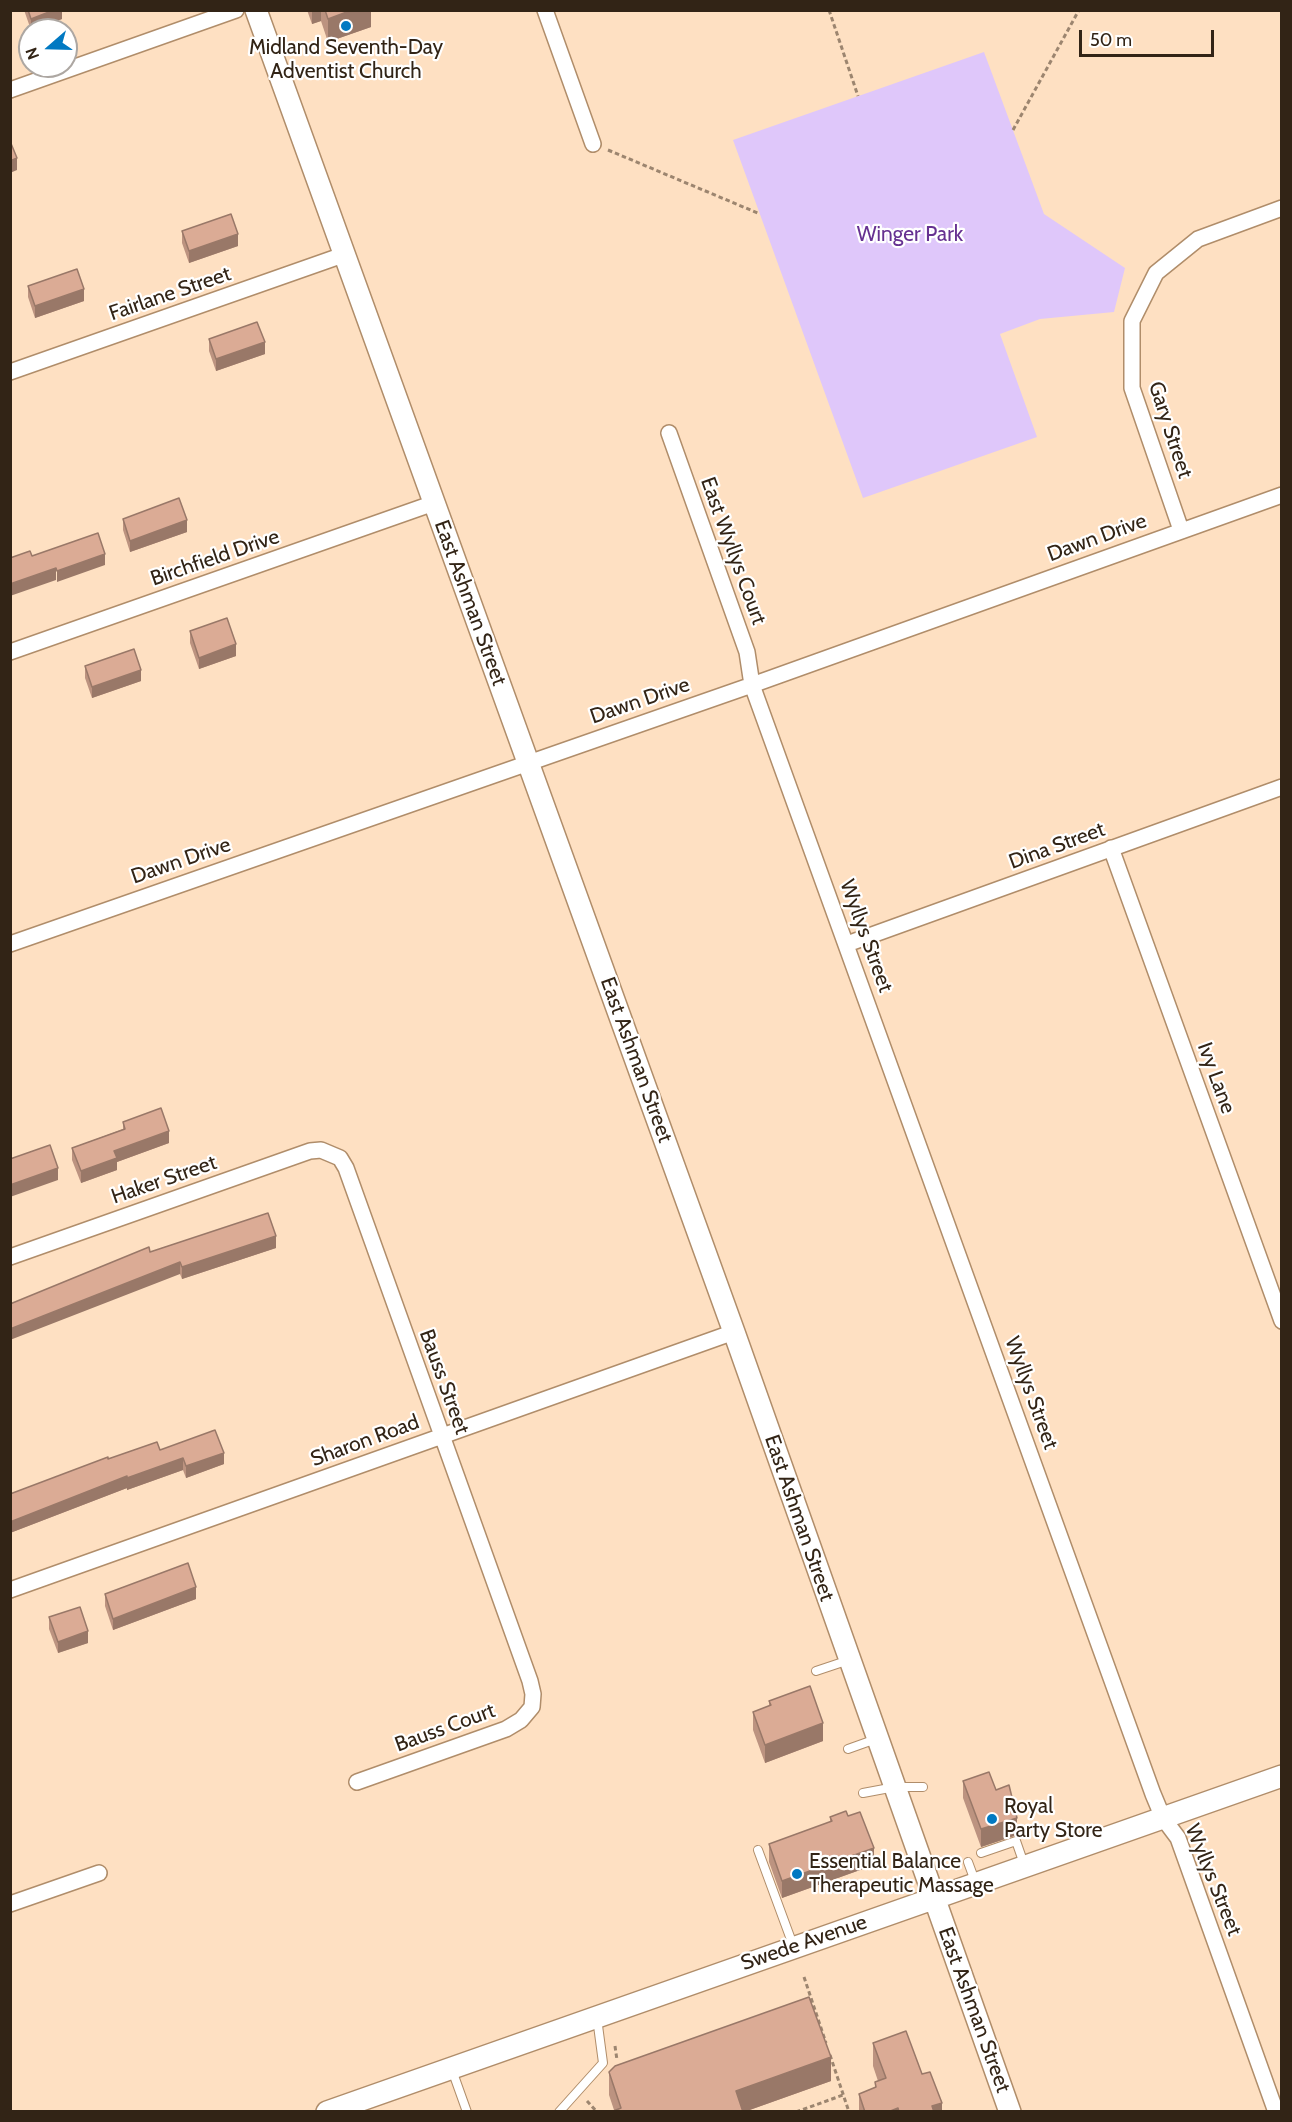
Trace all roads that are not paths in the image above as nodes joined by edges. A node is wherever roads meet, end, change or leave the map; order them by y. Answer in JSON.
{"nodes":[{"id":1,"x":236,"y":10,"type":"edge"},
{"id":2,"x":255,"y":10,"type":"edge"},
{"id":3,"x":545,"y":10,"type":"edge"},
{"id":4,"x":10,"y":90,"type":"edge"},
{"id":5,"x":593,"y":144,"type":"road end"},
{"id":6,"x":1281,"y":208,"type":"edge"},
{"id":7,"x":343,"y":255,"type":"junction"},
{"id":8,"x":10,"y":372,"type":"edge"},
{"id":9,"x":669,"y":433,"type":"dead end"},
{"id":10,"x":1281,"y":495,"type":"edge"},
{"id":11,"x":434,"y":503,"type":"junction"},
{"id":12,"x":1181,"y":530,"type":"junction"},
{"id":13,"x":10,"y":652,"type":"edge"},
{"id":14,"x":752,"y":685,"type":"junction"},
{"id":15,"x":529,"y":761,"type":"junction"},
{"id":16,"x":1281,"y":787,"type":"edge"},
{"id":17,"x":1111,"y":848,"type":"junction"},
{"id":18,"x":10,"y":944,"type":"edge"},
{"id":19,"x":847,"y":944,"type":"junction"},
{"id":20,"x":333,"y":1153,"type":"joint"},
{"id":21,"x":10,"y":1257,"type":"edge"},
{"id":22,"x":1281,"y":1321,"type":"edge"},
{"id":23,"x":734,"y":1332,"type":"junction"},
{"id":24,"x":441,"y":1436,"type":"junction"},
{"id":25,"x":10,"y":1590,"type":"edge"},
{"id":26,"x":511,"y":1629,"type":"joint"},
{"id":27,"x":849,"y":1660,"type":"junction"},
{"id":28,"x":816,"y":1671,"type":"dead end"},
{"id":29,"x":878,"y":1739,"type":"junction"},
{"id":30,"x":848,"y":1749,"type":"dead end"},
{"id":31,"x":1281,"y":1776,"type":"edge"},
{"id":32,"x":357,"y":1782,"type":"dead end"},
{"id":33,"x":895,"y":1787,"type":"junction"},
{"id":34,"x":923,"y":1787,"type":"dead end"},
{"id":35,"x":863,"y":1793,"type":"dead end"},
{"id":36,"x":1163,"y":1818,"type":"junction"},
{"id":37,"x":758,"y":1850,"type":"dead end"},
{"id":38,"x":981,"y":1853,"type":"dead end"},
{"id":39,"x":968,"y":1862,"type":"dead end"},
{"id":40,"x":1025,"y":1866,"type":"junction"},
{"id":41,"x":99,"y":1873,"type":"dead end"},
{"id":42,"x":976,"y":1883,"type":"junction"},
{"id":43,"x":934,"y":1897,"type":"junction"},
{"id":44,"x":10,"y":1904,"type":"edge"},
{"id":45,"x":794,"y":1947,"type":"junction"},
{"id":46,"x":596,"y":2016,"type":"junction"},
{"id":47,"x":451,"y":2067,"type":"junction"},
{"id":48,"x":327,"y":2112,"type":"edge"},
{"id":49,"x":467,"y":2112,"type":"edge"},
{"id":50,"x":559,"y":2112,"type":"edge"},
{"id":51,"x":1010,"y":2112,"type":"edge"},
{"id":52,"x":1276,"y":2112,"type":"edge"}],
"edges":[{"from":1,"to":4,"type":"street"},
{"from":2,"to":7,"type":"street","name":"East Ashman Street"},
{"from":3,"to":5,"type":"street"},
{"from":6,"to":12,"type":"street","name":"Gary Street"},
{"from":7,"to":8,"type":"street","name":"Fairlane Street"},
{"from":7,"to":11,"type":"street","name":"East Ashman Street"},
{"from":9,"to":14,"type":"street","name":"East Wyllys Court"},
{"from":10,"to":12,"type":"street","name":"Dawn Drive"},
{"from":11,"to":13,"type":"street","name":"Birchfield Drive"},
{"from":11,"to":15,"type":"street","name":"East Ashman Street"},
{"from":12,"to":14,"type":"street","name":"Dawn Drive"},
{"from":14,"to":15,"type":"street","name":"Dawn Drive"},
{"from":14,"to":19,"type":"street","name":"Wyllys Street"},
{"from":15,"to":18,"type":"street","name":"Dawn Drive"},
{"from":15,"to":23,"type":"street","name":"East Ashman Street"},
{"from":16,"to":17,"type":"street","name":"Dina Street"},
{"from":17,"to":19,"type":"street","name":"Dina Street"},
{"from":17,"to":22,"type":"street","name":"Ivy Lane"},
{"from":19,"to":36,"type":"street","name":"Wyllys Street"},
{"from":20,"to":21,"type":"street","name":"Haker Street"},
{"from":20,"to":24,"type":"street","name":"Bauss Street"},
{"from":23,"to":24,"type":"street","name":"Sharon Road"},
{"from":23,"to":27,"type":"street","name":"East Ashman Street"},
{"from":24,"to":25,"type":"street","name":"Sharon Road"},
{"from":24,"to":26,"type":"street","name":"Bauss Street"},
{"from":26,"to":32,"type":"street","name":"Bauss Court"},
{"from":27,"to":28,"type":"lane"},
{"from":27,"to":29,"type":"street","name":"East Ashman Street"},
{"from":29,"to":30,"type":"lane"},
{"from":29,"to":33,"type":"street","name":"East Ashman Street"},
{"from":31,"to":36,"type":"street","name":"Swede Avenue"},
{"from":33,"to":34,"type":"lane"},
{"from":33,"to":35,"type":"lane"},
{"from":33,"to":43,"type":"street","name":"East Ashman Street"},
{"from":36,"to":40,"type":"street","name":"Swede Avenue"},
{"from":36,"to":52,"type":"street","name":"Wyllys Street"},
{"from":37,"to":45,"type":"lane"},
{"from":38,"to":40,"type":"lane"},
{"from":39,"to":42,"type":"lane"},
{"from":40,"to":42,"type":"street","name":"Swede Avenue"},
{"from":41,"to":44,"type":"street"},
{"from":42,"to":43,"type":"street","name":"Swede Avenue"},
{"from":43,"to":45,"type":"street","name":"Swede Avenue"},
{"from":43,"to":51,"type":"street","name":"East Ashman Street"},
{"from":45,"to":46,"type":"street","name":"Swede Avenue"},
{"from":46,"to":47,"type":"street","name":"Swede Avenue"},
{"from":46,"to":50,"type":"lane"},
{"from":47,"to":48,"type":"street","name":"Swede Avenue"},
{"from":47,"to":49,"type":"lane"}]}
